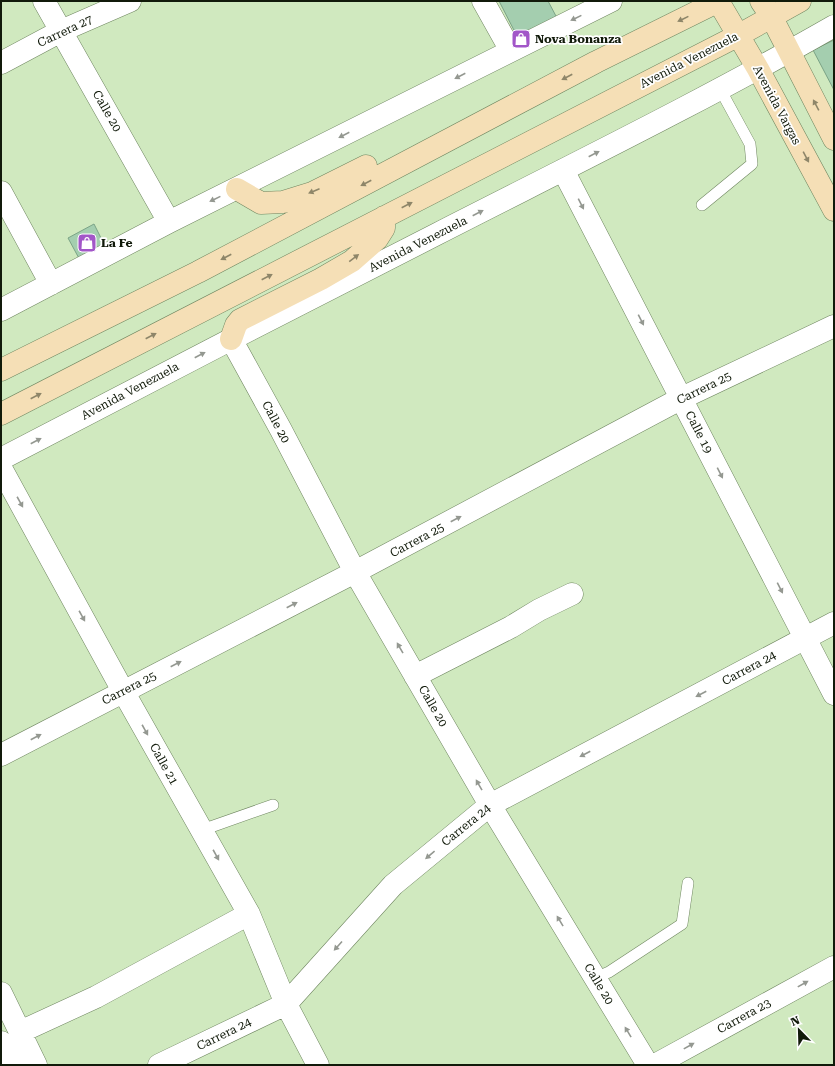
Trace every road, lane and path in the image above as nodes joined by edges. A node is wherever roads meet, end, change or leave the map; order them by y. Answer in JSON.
{"nodes":[{"id":1,"x":44,"y":1,"type":"edge"},
{"id":2,"x":130,"y":1,"type":"edge"},
{"id":3,"x":484,"y":1,"type":"edge"},
{"id":4,"x":611,"y":1,"type":"edge"},
{"id":5,"x":719,"y":1,"type":"edge"},
{"id":6,"x":800,"y":1,"type":"edge"},
{"id":7,"x":766,"y":9,"type":"edge"},
{"id":8,"x":834,"y":26,"type":"edge"},
{"id":9,"x":61,"y":31,"type":"junction"},
{"id":10,"x":739,"y":35,"type":"junction"},
{"id":11,"x":510,"y":51,"type":"junction"},
{"id":12,"x":788,"y":52,"type":"junction"},
{"id":13,"x":1,"y":62,"type":"edge"},
{"id":14,"x":758,"y":69,"type":"junction"},
{"id":15,"x":720,"y":89,"type":"junction"},
{"id":16,"x":479,"y":123,"type":"junction"},
{"id":17,"x":834,"y":139,"type":"edge"},
{"id":18,"x":564,"y":170,"type":"junction"},
{"id":19,"x":237,"y":189,"type":"junction"},
{"id":20,"x":1,"y":192,"type":"edge"},
{"id":21,"x":702,"y":205,"type":"dead end"},
{"id":22,"x":834,"y":210,"type":"edge"},
{"id":23,"x":384,"y":217,"type":"junction"},
{"id":24,"x":169,"y":222,"type":"junction"},
{"id":25,"x":51,"y":284,"type":"junction"},
{"id":26,"x":1,"y":310,"type":"edge"},
{"id":27,"x":834,"y":326,"type":"edge"},
{"id":28,"x":231,"y":339,"type":"junction"},
{"id":29,"x":1,"y":370,"type":"edge"},
{"id":30,"x":682,"y":398,"type":"junction"},
{"id":31,"x":1,"y":414,"type":"edge"},
{"id":32,"x":1,"y":459,"type":"edge"},
{"id":33,"x":1,"y":468,"type":"edge"},
{"id":34,"x":356,"y":572,"type":"junction"},
{"id":35,"x":572,"y":594,"type":"dead end"},
{"id":36,"x":834,"y":623,"type":"edge"},
{"id":37,"x":806,"y":639,"type":"junction"},
{"id":38,"x":416,"y":676,"type":"junction"},
{"id":39,"x":123,"y":691,"type":"junction"},
{"id":40,"x":834,"y":694,"type":"edge"},
{"id":41,"x":1,"y":755,"type":"edge"},
{"id":42,"x":273,"y":805,"type":"dead end"},
{"id":43,"x":490,"y":805,"type":"junction"},
{"id":44,"x":202,"y":830,"type":"junction"},
{"id":45,"x":688,"y":883,"type":"dead end"},
{"id":46,"x":249,"y":914,"type":"junction"},
{"id":47,"x":834,"y":967,"type":"edge"},
{"id":48,"x":595,"y":978,"type":"junction"},
{"id":49,"x":1,"y":993,"type":"edge"},
{"id":50,"x":286,"y":1004,"type":"junction"},
{"id":51,"x":6,"y":1041,"type":"edge"},
{"id":52,"x":12,"y":1065,"type":"edge"},
{"id":53,"x":36,"y":1065,"type":"edge"},
{"id":54,"x":159,"y":1065,"type":"edge"},
{"id":55,"x":318,"y":1065,"type":"edge"},
{"id":56,"x":648,"y":1065,"type":"edge"},
{"id":57,"x":655,"y":1065,"type":"edge"}],
"edges":[{"from":1,"to":9,"type":"street","name":"Calle 20"},
{"from":2,"to":9,"type":"street","name":"Carrera 27"},
{"from":3,"to":11,"type":"street"},
{"from":4,"to":11,"type":"street","one_way":true},
{"from":5,"to":10,"type":"street","name":"Avenida Vargas"},
{"from":5,"to":16,"type":"street","one_way":true},
{"from":6,"to":7,"type":"street","name":"Avenida Venezuela"},
{"from":7,"to":10,"type":"street","name":"Avenida Venezuela"},
{"from":7,"to":12,"type":"street"},
{"from":8,"to":12,"type":"street","name":"Avenida Venezuela"},
{"from":9,"to":13,"type":"street","name":"Carrera 27"},
{"from":9,"to":24,"type":"street","name":"Calle 20"},
{"from":10,"to":14,"type":"street","name":"Avenida Vargas"},
{"from":23,"to":10,"type":"street","name":"Avenida Venezuela","one_way":true},
{"from":11,"to":19,"type":"street","one_way":true},
{"from":12,"to":14,"type":"street","name":"Avenida Venezuela"},
{"from":17,"to":12,"type":"street","one_way":true},
{"from":14,"to":15,"type":"street","name":"Avenida Venezuela"},
{"from":14,"to":22,"type":"street","name":"Avenida Vargas","one_way":true},
{"from":18,"to":15,"type":"street","name":"Avenida Venezuela","one_way":true},
{"from":15,"to":21,"type":"lane"},
{"from":16,"to":19,"type":"street","one_way":true},
{"from":16,"to":29,"type":"street","one_way":true},
{"from":28,"to":18,"type":"street","name":"Avenida Venezuela","one_way":true},
{"from":18,"to":30,"type":"street","name":"Calle 19","one_way":true},
{"from":19,"to":24,"type":"street","one_way":true},
{"from":20,"to":25,"type":"street"},
{"from":28,"to":23,"type":"street","one_way":true},
{"from":31,"to":23,"type":"street","name":"Avenida Venezuela","one_way":true},
{"from":24,"to":25,"type":"street"},
{"from":25,"to":26,"type":"street"},
{"from":27,"to":30,"type":"street","name":"Carrera 25"},
{"from":32,"to":28,"type":"street","name":"Avenida Venezuela","one_way":true},
{"from":28,"to":34,"type":"street","name":"Calle 20"},
{"from":34,"to":30,"type":"street","name":"Carrera 25","one_way":true},
{"from":30,"to":37,"type":"street","name":"Calle 19","one_way":true},
{"from":33,"to":39,"type":"street","name":"Calle 21","one_way":true},
{"from":38,"to":34,"type":"street","name":"Calle 20","one_way":true},
{"from":39,"to":34,"type":"street","name":"Carrera 25","one_way":true},
{"from":35,"to":38,"type":"street"},
{"from":36,"to":37,"type":"street","name":"Carrera 24"},
{"from":37,"to":40,"type":"street","name":"Calle 19"},
{"from":37,"to":43,"type":"street","name":"Carrera 24","one_way":true},
{"from":43,"to":38,"type":"street","name":"Calle 20","one_way":true},
{"from":41,"to":39,"type":"street","name":"Carrera 25","one_way":true},
{"from":39,"to":44,"type":"street","name":"Calle 21","one_way":true},
{"from":42,"to":44,"type":"lane"},
{"from":48,"to":43,"type":"street","name":"Calle 20","one_way":true},
{"from":43,"to":50,"type":"street","name":"Carrera 24","one_way":true},
{"from":44,"to":46,"type":"street","name":"Calle 21","one_way":true},
{"from":45,"to":48,"type":"lane"},
{"from":46,"to":50,"type":"street","name":"Calle 21"},
{"from":46,"to":51,"type":"street"},
{"from":57,"to":47,"type":"street","name":"Carrera 23","one_way":true},
{"from":56,"to":48,"type":"street","name":"Calle 20","one_way":true},
{"from":49,"to":51,"type":"street"},
{"from":50,"to":54,"type":"street","name":"Carrera 24"},
{"from":50,"to":55,"type":"street","name":"Calle 21"},
{"from":51,"to":52,"type":"street"},
{"from":51,"to":53,"type":"street"}]}
